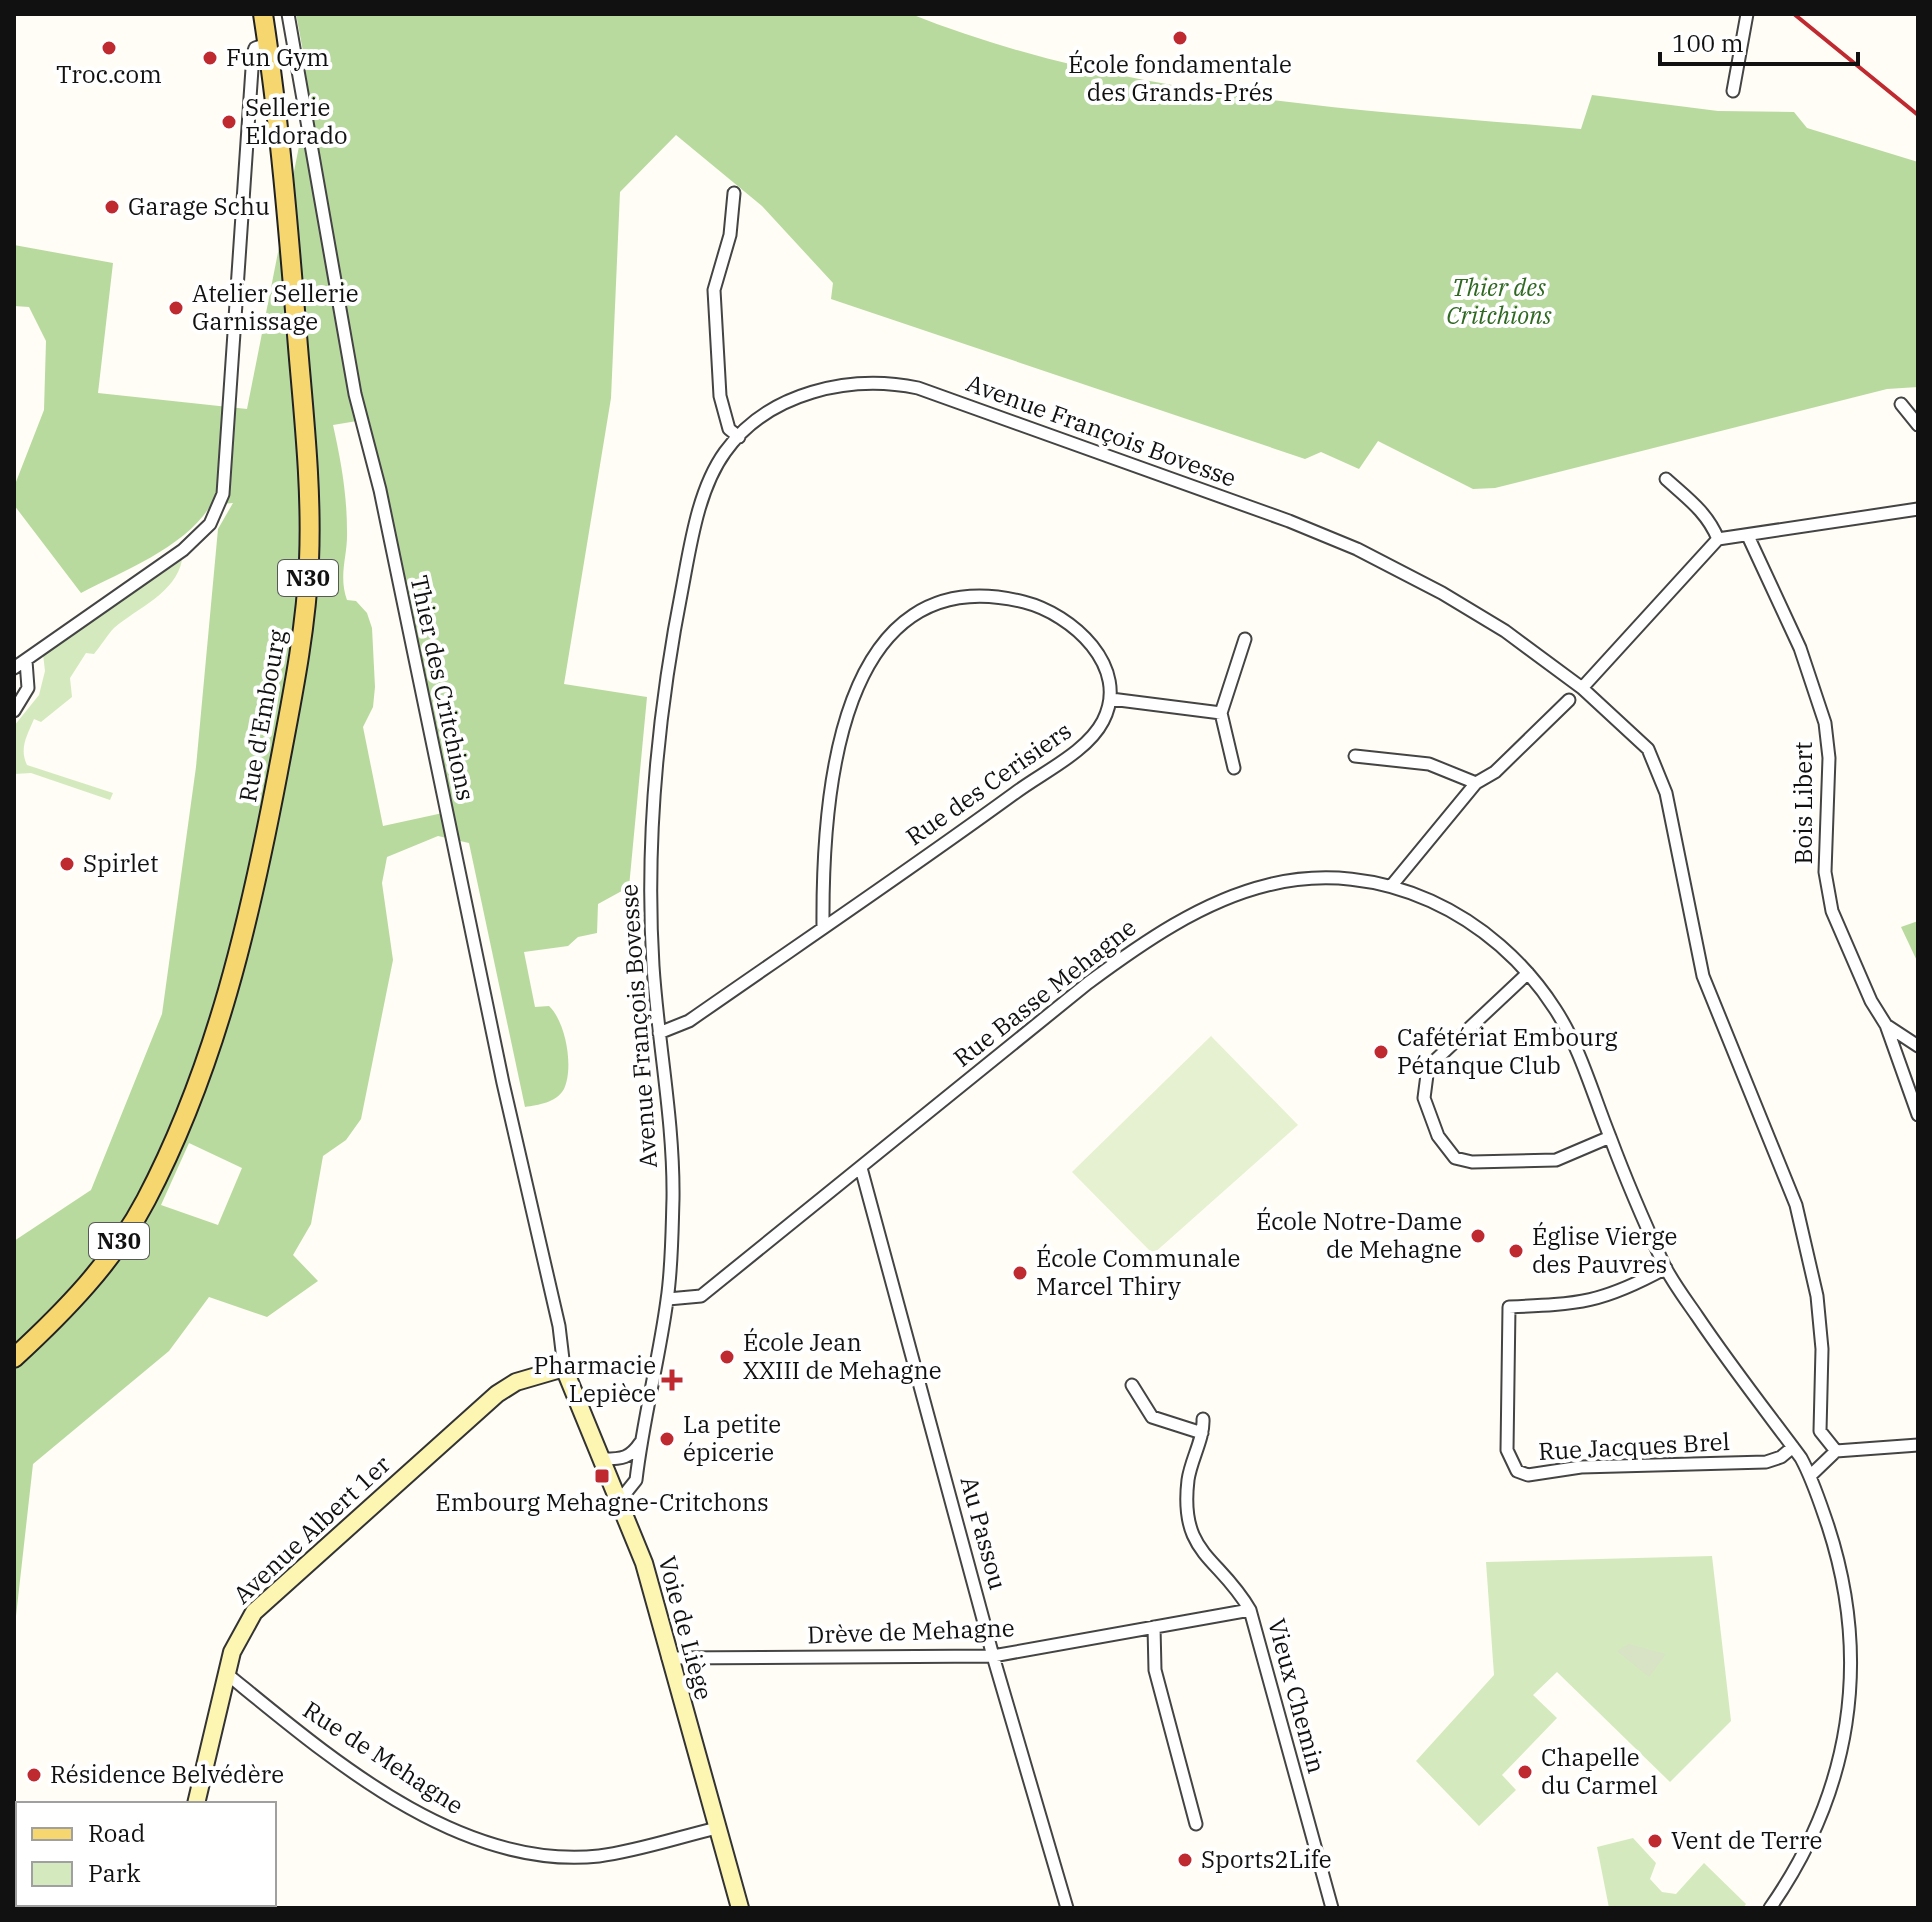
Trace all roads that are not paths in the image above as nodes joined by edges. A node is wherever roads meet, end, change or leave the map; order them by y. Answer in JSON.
{"nodes":[{"id":1,"x":263,"y":14,"type":"edge"},
{"id":2,"x":288,"y":14,"type":"edge"},
{"id":3,"x":1747,"y":14,"type":"edge"},
{"id":4,"x":267,"y":44,"type":"junction"},
{"id":5,"x":1733,"y":91,"type":"dead end"},
{"id":6,"x":734,"y":193,"type":"dead end"},
{"id":7,"x":1901,"y":404,"type":"dead end"},
{"id":8,"x":1918,"y":425,"type":"edge"},
{"id":9,"x":739,"y":437,"type":"junction"},
{"id":10,"x":1666,"y":479,"type":"dead end"},
{"id":11,"x":1918,"y":509,"type":"edge"},
{"id":12,"x":1748,"y":536,"type":"junction"},
{"id":13,"x":1718,"y":539,"type":"junction"},
{"id":14,"x":1245,"y":639,"type":"dead end"},
{"id":15,"x":26,"y":661,"type":"junction"},
{"id":16,"x":14,"y":668,"type":"edge"},
{"id":17,"x":1582,"y":688,"type":"junction"},
{"id":18,"x":1111,"y":699,"type":"junction"},
{"id":19,"x":1569,"y":700,"type":"dead end"},
{"id":20,"x":14,"y":711,"type":"edge"},
{"id":21,"x":1221,"y":713,"type":"junction"},
{"id":22,"x":1355,"y":756,"type":"dead end"},
{"id":23,"x":1234,"y":768,"type":"dead end"},
{"id":24,"x":1476,"y":783,"type":"junction"},
{"id":25,"x":1392,"y":885,"type":"junction"},
{"id":26,"x":823,"y":927,"type":"junction"},
{"id":27,"x":1528,"y":973,"type":"junction"},
{"id":28,"x":1886,"y":1025,"type":"junction"},
{"id":29,"x":659,"y":1033,"type":"junction"},
{"id":30,"x":1918,"y":1046,"type":"edge"},
{"id":31,"x":1916,"y":1092,"type":"edge"},
{"id":32,"x":1918,"y":1115,"type":"edge"},
{"id":33,"x":1610,"y":1137,"type":"junction"},
{"id":34,"x":861,"y":1168,"type":"junction"},
{"id":35,"x":1666,"y":1268,"type":"junction"},
{"id":36,"x":668,"y":1299,"type":"junction"},
{"id":37,"x":14,"y":1358,"type":"edge"},
{"id":38,"x":564,"y":1368,"type":"junction"},
{"id":39,"x":1132,"y":1385,"type":"dead end"},
{"id":40,"x":1203,"y":1419,"type":"dead end"},
{"id":41,"x":1202,"y":1433,"type":"junction"},
{"id":42,"x":641,"y":1443,"type":"junction"},
{"id":43,"x":1918,"y":1445,"type":"edge"},
{"id":44,"x":1793,"y":1447,"type":"junction"},
{"id":45,"x":1836,"y":1451,"type":"junction"},
{"id":46,"x":604,"y":1459,"type":"junction"},
{"id":47,"x":1811,"y":1475,"type":"junction"},
{"id":48,"x":620,"y":1500,"type":"junction"},
{"id":49,"x":1250,"y":1610,"type":"junction"},
{"id":50,"x":1154,"y":1627,"type":"junction"},
{"id":51,"x":993,"y":1656,"type":"junction"},
{"id":52,"x":668,"y":1658,"type":"junction"},
{"id":53,"x":227,"y":1674,"type":"junction"},
{"id":54,"x":196,"y":1802,"type":"edge"},
{"id":55,"x":1196,"y":1824,"type":"dead end"},
{"id":56,"x":717,"y":1828,"type":"junction"},
{"id":57,"x":740,"y":1908,"type":"edge"},
{"id":58,"x":1067,"y":1908,"type":"edge"},
{"id":59,"x":1332,"y":1908,"type":"edge"},
{"id":60,"x":1770,"y":1908,"type":"edge"}],
"edges":[{"from":1,"to":4,"type":"main road","number":"N30"},
{"from":2,"to":38,"type":"street","name":"Thier des Critchions"},
{"from":3,"to":5,"type":"street"},
{"from":4,"to":15,"type":"street"},
{"from":4,"to":37,"type":"main road","name":"Rue d'Embourg","number":"N30"},
{"from":6,"to":9,"type":"street"},
{"from":7,"to":8,"type":"street"},
{"from":9,"to":17,"type":"street","name":"Avenue François Bovesse"},
{"from":9,"to":29,"type":"street","name":"Avenue François Bovesse"},
{"from":10,"to":13,"type":"street"},
{"from":11,"to":12,"type":"street"},
{"from":12,"to":13,"type":"street"},
{"from":12,"to":28,"type":"street","name":"Bois Libert"},
{"from":13,"to":17,"type":"street"},
{"from":14,"to":21,"type":"street"},
{"from":15,"to":16,"type":"street"},
{"from":15,"to":20,"type":"street"},
{"from":17,"to":45,"type":"street","name":"Avenue François Bovesse"},
{"from":18,"to":21,"type":"street"},
{"from":18,"to":26,"type":"street","name":"Rue des Cerisiers"},
{"from":18,"to":26,"type":"street"},
{"from":19,"to":24,"type":"street"},
{"from":21,"to":23,"type":"street"},
{"from":22,"to":24,"type":"street"},
{"from":24,"to":25,"type":"street"},
{"from":25,"to":27,"type":"street","name":"Rue Basse Mehagne"},
{"from":25,"to":34,"type":"street","name":"Rue Basse Mehagne"},
{"from":26,"to":29,"type":"street","name":"Rue des Cerisiers"},
{"from":27,"to":33,"type":"street","name":"Rue Basse Mehagne"},
{"from":27,"to":33,"type":"street"},
{"from":28,"to":30,"type":"street","name":"Bois Libert"},
{"from":28,"to":31,"type":"street","name":"Bois Libert"},
{"from":29,"to":36,"type":"street","name":"Avenue François Bovesse"},
{"from":31,"to":32,"type":"street","name":"Bois Libert"},
{"from":33,"to":35,"type":"street","name":"Rue Basse Mehagne"},
{"from":34,"to":36,"type":"street","name":"Rue Basse Mehagne"},
{"from":34,"to":51,"type":"street","name":"Au Passou"},
{"from":35,"to":44,"type":"street","name":"Rue Basse Mehagne"},
{"from":35,"to":44,"type":"street","name":"Rue Jacques Brel"},
{"from":36,"to":42,"type":"street","name":"Avenue François Bovesse"},
{"from":38,"to":46,"type":"street","name":"Voie de Liège"},
{"from":38,"to":53,"type":"street","name":"Avenue Albert 1er"},
{"from":39,"to":41,"type":"street"},
{"from":40,"to":41,"type":"street","name":"Vieux Chemin"},
{"from":41,"to":49,"type":"street","name":"Vieux Chemin"},
{"from":42,"to":46,"type":"street"},
{"from":42,"to":48,"type":"street","name":"Avenue François Bovesse"},
{"from":43,"to":45,"type":"street"},
{"from":44,"to":47,"type":"street","name":"Rue Basse Mehagne"},
{"from":45,"to":47,"type":"street"},
{"from":46,"to":48,"type":"street","name":"Voie de Liège"},
{"from":47,"to":60,"type":"street","name":"Rue Basse Mehagne"},
{"from":48,"to":52,"type":"street","name":"Voie de Liège"},
{"from":49,"to":50,"type":"street","name":"Drève de Mehagne"},
{"from":49,"to":59,"type":"street","name":"Vieux Chemin"},
{"from":50,"to":51,"type":"street","name":"Drève de Mehagne"},
{"from":50,"to":55,"type":"street"},
{"from":51,"to":52,"type":"street","name":"Drève de Mehagne"},
{"from":51,"to":58,"type":"street","name":"Au Passou"},
{"from":52,"to":56,"type":"street","name":"Voie de Liège"},
{"from":53,"to":54,"type":"street","name":"Avenue Albert 1er"},
{"from":53,"to":56,"type":"street","name":"Rue de Mehagne"},
{"from":56,"to":57,"type":"street","name":"Voie de Liège"}]}
